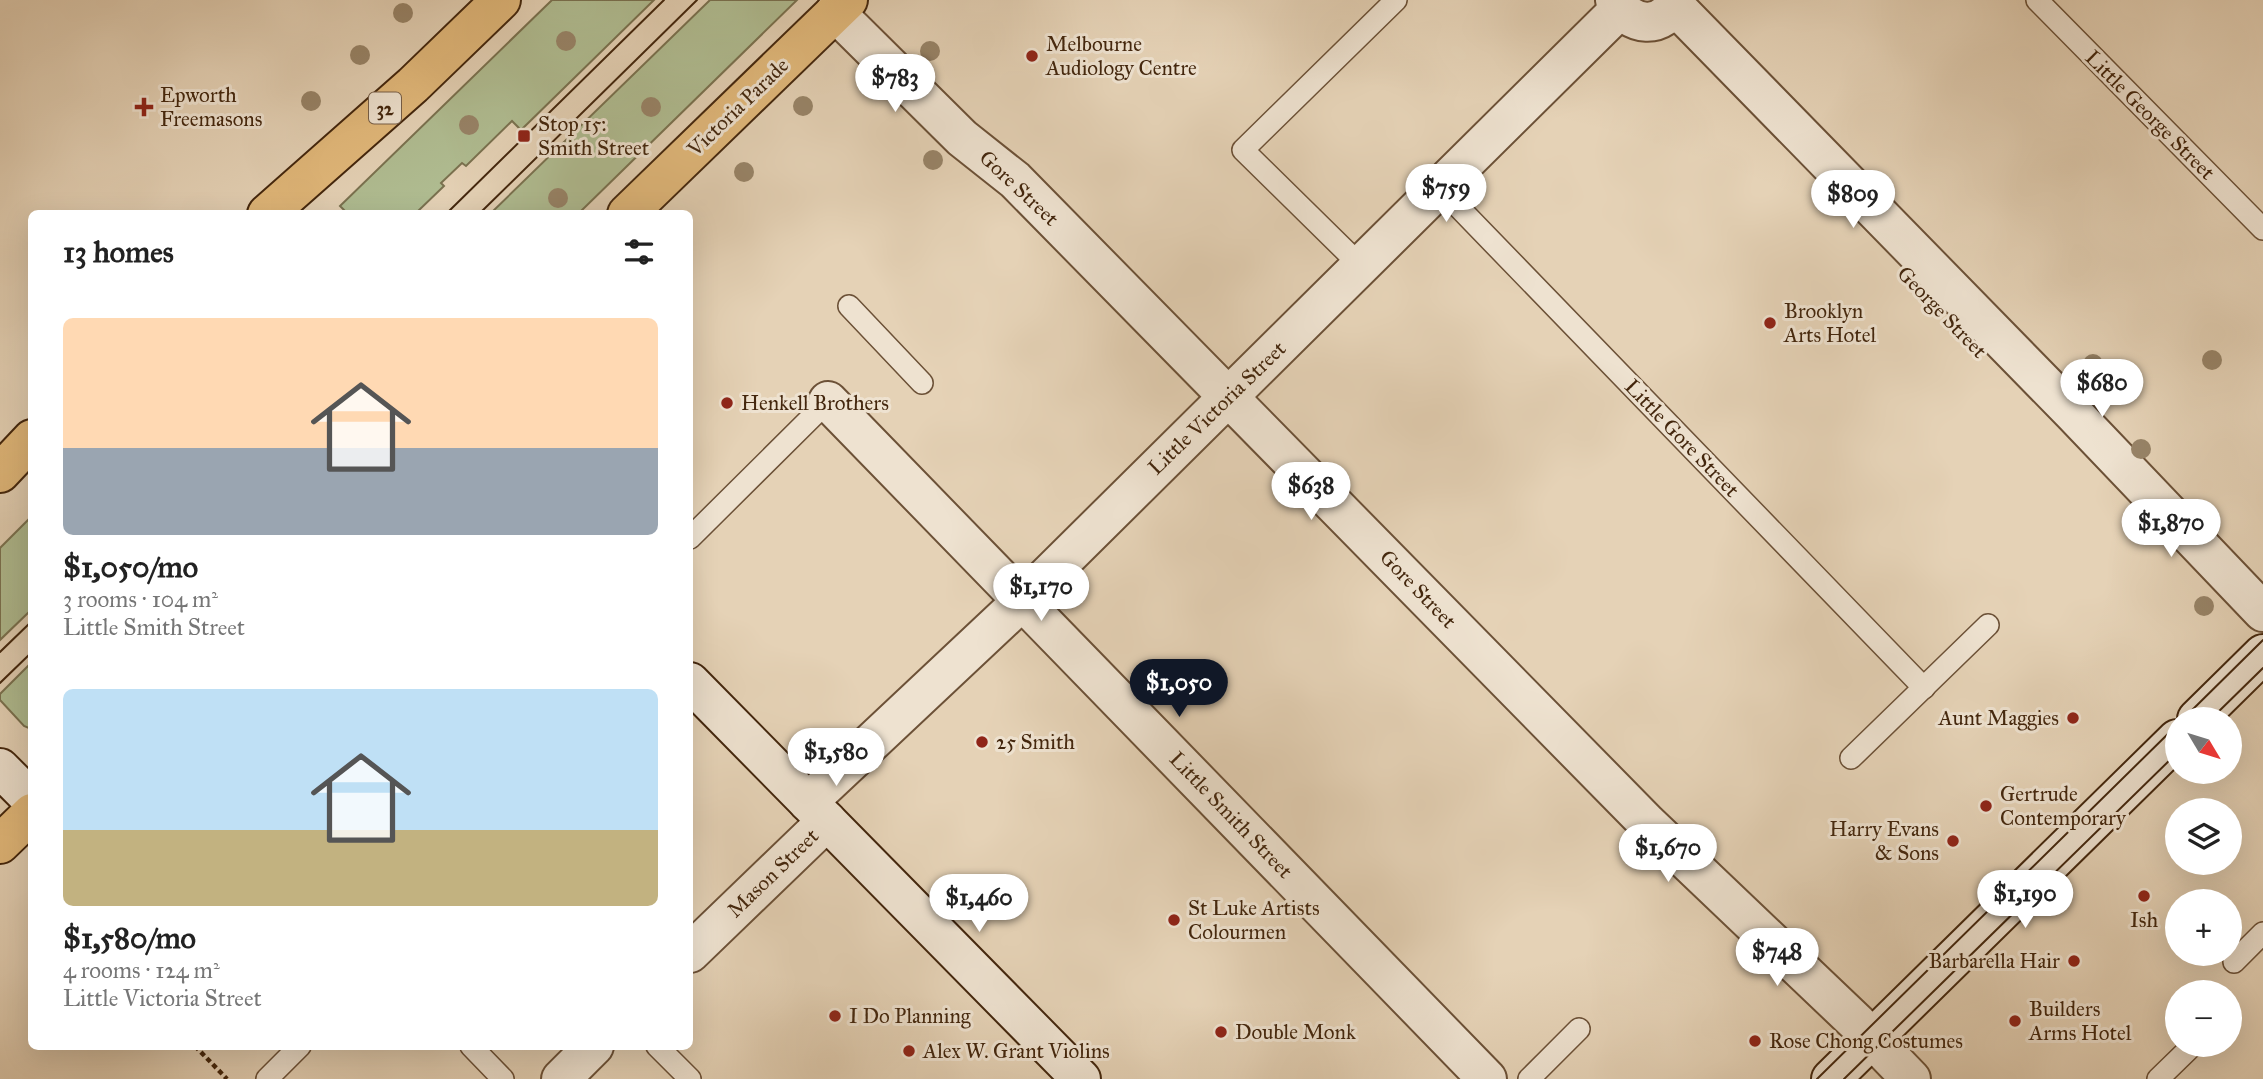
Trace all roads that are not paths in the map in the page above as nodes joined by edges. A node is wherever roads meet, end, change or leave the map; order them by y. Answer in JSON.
{"nodes":[{"id":1,"x":501,"y":0,"type":"edge"},
{"id":2,"x":1396,"y":0,"type":"edge"},
{"id":3,"x":2037,"y":0,"type":"edge"},
{"id":4,"x":1618,"y":5,"type":"edge"},
{"id":5,"x":841,"y":6,"type":"edge"},
{"id":6,"x":1669,"y":8,"type":"edge"},
{"id":7,"x":1440,"y":188,"type":"junction"},
{"id":8,"x":272,"y":210,"type":"edge"},
{"id":9,"x":631,"y":210,"type":"edge"},
{"id":10,"x":2263,"y":229,"type":"edge"},
{"id":11,"x":1361,"y":266,"type":"junction"},
{"id":12,"x":849,"y":306,"type":"dead end"},
{"id":13,"x":922,"y":383,"type":"dead end"},
{"id":14,"x":1230,"y":397,"type":"junction"},
{"id":15,"x":828,"y":401,"type":"joint"},
{"id":16,"x":28,"y":443,"type":"edge"},
{"id":17,"x":0,"y":473,"type":"edge"},
{"id":18,"x":693,"y":535,"type":"edge"},
{"id":19,"x":1023,"y":600,"type":"junction"},
{"id":20,"x":2263,"y":612,"type":"edge"},
{"id":21,"x":1988,"y":625,"type":"dead end"},
{"id":22,"x":2263,"y":654,"type":"edge"},
{"id":23,"x":693,"y":685,"type":"edge"},
{"id":24,"x":1924,"y":688,"type":"junction"},
{"id":25,"x":2209,"y":707,"type":"edge"},
{"id":26,"x":2165,"y":751,"type":"edge"},
{"id":27,"x":1851,"y":758,"type":"dead end"},
{"id":28,"x":0,"y":768,"type":"edge"},
{"id":29,"x":28,"y":796,"type":"edge"},
{"id":30,"x":817,"y":812,"type":"junction"},
{"id":31,"x":28,"y":817,"type":"edge"},
{"id":32,"x":0,"y":844,"type":"edge"},
{"id":33,"x":2263,"y":933,"type":"edge"},
{"id":34,"x":693,"y":950,"type":"edge"},
{"id":35,"x":2242,"y":954,"type":"edge"},
{"id":36,"x":1579,"y":1029,"type":"dead end"},
{"id":37,"x":1872,"y":1039,"type":"junction"},
{"id":38,"x":296,"y":1050,"type":"edge"},
{"id":39,"x":475,"y":1050,"type":"edge"},
{"id":40,"x":590,"y":1050,"type":"edge"},
{"id":41,"x":661,"y":1050,"type":"edge"},
{"id":42,"x":2181,"y":1057,"type":"edge"},
{"id":43,"x":267,"y":1079,"type":"edge"},
{"id":44,"x":503,"y":1079,"type":"edge"},
{"id":45,"x":561,"y":1079,"type":"edge"},
{"id":46,"x":690,"y":1079,"type":"edge"},
{"id":47,"x":1081,"y":1079,"type":"edge"},
{"id":48,"x":1487,"y":1079,"type":"edge"},
{"id":49,"x":1528,"y":1079,"type":"edge"},
{"id":50,"x":1831,"y":1079,"type":"edge"},
{"id":51,"x":1911,"y":1079,"type":"edge"},
{"id":52,"x":2158,"y":1079,"type":"edge"}],
"edges":[{"from":1,"to":8,"type":"main road","number":"32"},
{"from":2,"to":11,"type":"lane"},
{"from":3,"to":10,"type":"lane","name":"Little George Street"},
{"from":4,"to":6,"type":"street"},
{"from":4,"to":7,"type":"street","name":"Little Victoria Street"},
{"from":5,"to":9,"type":"main road","name":"Victoria Parade"},
{"from":5,"to":14,"type":"street","name":"Gore Street"},
{"from":6,"to":20,"type":"street","name":"George Street"},
{"from":7,"to":11,"type":"street","name":"Little Victoria Street"},
{"from":7,"to":24,"type":"lane","name":"Little Gore Street"},
{"from":11,"to":14,"type":"street","name":"Little Victoria Street"},
{"from":12,"to":13,"type":"lane"},
{"from":14,"to":19,"type":"street","name":"Little Victoria Street"},
{"from":14,"to":37,"type":"street","name":"Gore Street"},
{"from":15,"to":18,"type":"lane"},
{"from":15,"to":19,"type":"street","name":"Little Smith Street"},
{"from":16,"to":17,"type":"main road"},
{"from":19,"to":30,"type":"street","name":"Little Victoria Street"},
{"from":19,"to":48,"type":"street","name":"Little Smith Street"},
{"from":21,"to":24,"type":"lane"},
{"from":22,"to":25,"type":"street"},
{"from":23,"to":30,"type":"street"},
{"from":24,"to":27,"type":"lane"},
{"from":26,"to":37,"type":"street"},
{"from":28,"to":29,"type":"street"},
{"from":30,"to":34,"type":"street","name":"Mason Street"},
{"from":30,"to":47,"type":"street"},
{"from":31,"to":32,"type":"main road"},
{"from":33,"to":35,"type":"lane"},
{"from":36,"to":49,"type":"lane"},
{"from":37,"to":50,"type":"street"},
{"from":37,"to":51,"type":"street","name":"Gore Street"},
{"from":38,"to":43,"type":"lane"},
{"from":39,"to":44,"type":"lane"},
{"from":40,"to":45,"type":"street"},
{"from":41,"to":46,"type":"lane"},
{"from":42,"to":52,"type":"lane"}]}
